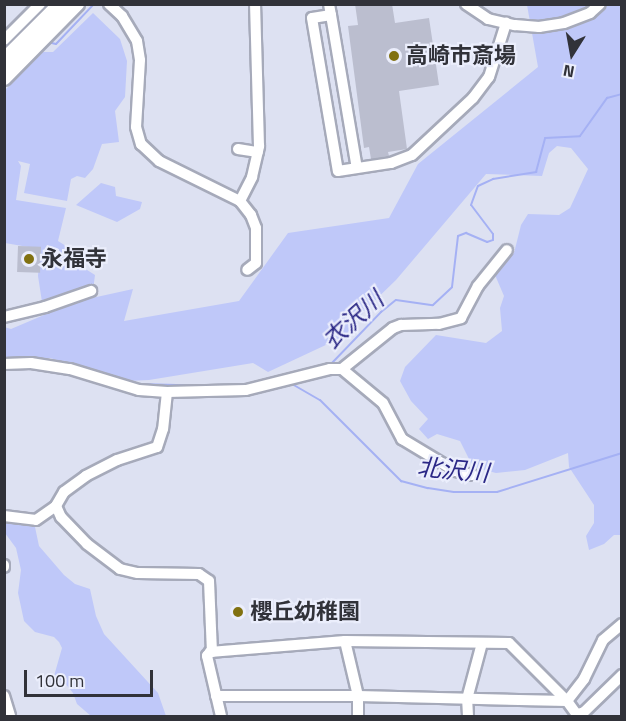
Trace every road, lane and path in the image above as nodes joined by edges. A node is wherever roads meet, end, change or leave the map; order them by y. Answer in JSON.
{"nodes":[{"id":1,"x":40,"y":4,"type":"edge"},
{"id":2,"x":60,"y":4,"type":"edge"},
{"id":3,"x":77,"y":4,"type":"edge"},
{"id":4,"x":109,"y":4,"type":"edge"},
{"id":5,"x":255,"y":4,"type":"edge"},
{"id":6,"x":466,"y":4,"type":"edge"},
{"id":7,"x":600,"y":4,"type":"edge"},
{"id":8,"x":330,"y":10,"type":"edge"},
{"id":9,"x":506,"y":23,"type":"junction"},
{"id":10,"x":31,"y":37,"type":"junction"},
{"id":11,"x":6,"y":39,"type":"edge"},
{"id":12,"x":4,"y":60,"type":"edge"},
{"id":13,"x":4,"y":78,"type":"edge"},
{"id":14,"x":238,"y":149,"type":"dead end"},
{"id":15,"x":258,"y":152,"type":"junction"},
{"id":16,"x":357,"y":168,"type":"junction"},
{"id":17,"x":240,"y":201,"type":"junction"},
{"id":18,"x":507,"y":250,"type":"dead end"},
{"id":19,"x":248,"y":270,"type":"dead end"},
{"id":20,"x":91,"y":291,"type":"dead end"},
{"id":21,"x":4,"y":317,"type":"edge"},
{"id":22,"x":4,"y":364,"type":"edge"},
{"id":23,"x":342,"y":369,"type":"junction"},
{"id":24,"x":167,"y":392,"type":"junction"},
{"id":25,"x":473,"y":475,"type":"dead end"},
{"id":26,"x":56,"y":506,"type":"junction"},
{"id":27,"x":4,"y":516,"type":"edge"},
{"id":28,"x":621,"y":624,"type":"edge"},
{"id":29,"x":345,"y":641,"type":"junction"},
{"id":30,"x":482,"y":643,"type":"junction"},
{"id":31,"x":212,"y":652,"type":"junction"},
{"id":32,"x":621,"y":675,"type":"edge"},
{"id":33,"x":4,"y":696,"type":"edge"},
{"id":34,"x":216,"y":696,"type":"junction"},
{"id":35,"x":358,"y":696,"type":"junction"},
{"id":36,"x":467,"y":699,"type":"junction"},
{"id":37,"x":567,"y":700,"type":"junction"},
{"id":38,"x":578,"y":715,"type":"edge"},
{"id":39,"x":10,"y":717,"type":"edge"},
{"id":40,"x":221,"y":717,"type":"edge"},
{"id":41,"x":358,"y":717,"type":"edge"},
{"id":42,"x":468,"y":717,"type":"edge"}],
"edges":[{"from":1,"to":10,"type":"street"},
{"from":2,"to":10,"type":"main road"},
{"from":3,"to":10,"type":"main road"},
{"from":4,"to":17,"type":"street"},
{"from":5,"to":15,"type":"street"},
{"from":6,"to":9,"type":"street"},
{"from":7,"to":9,"type":"street"},
{"from":8,"to":16,"type":"street"},
{"from":8,"to":16,"type":"street"},
{"from":9,"to":16,"type":"street"},
{"from":10,"to":11,"type":"street"},
{"from":10,"to":12,"type":"main road"},
{"from":10,"to":13,"type":"main road"},
{"from":14,"to":15,"type":"street"},
{"from":15,"to":17,"type":"street"},
{"from":17,"to":19,"type":"street"},
{"from":18,"to":23,"type":"street"},
{"from":20,"to":21,"type":"street"},
{"from":22,"to":24,"type":"street"},
{"from":23,"to":24,"type":"street"},
{"from":23,"to":25,"type":"street"},
{"from":24,"to":26,"type":"street"},
{"from":26,"to":27,"type":"street"},
{"from":26,"to":31,"type":"street"},
{"from":28,"to":37,"type":"street"},
{"from":29,"to":30,"type":"street"},
{"from":29,"to":31,"type":"street"},
{"from":29,"to":35,"type":"street"},
{"from":30,"to":36,"type":"street"},
{"from":30,"to":37,"type":"street"},
{"from":31,"to":34,"type":"street"},
{"from":32,"to":38,"type":"street"},
{"from":33,"to":39,"type":"street"},
{"from":34,"to":35,"type":"street"},
{"from":34,"to":40,"type":"street"},
{"from":35,"to":36,"type":"street"},
{"from":35,"to":41,"type":"street"},
{"from":36,"to":37,"type":"street"},
{"from":36,"to":42,"type":"street"},
{"from":37,"to":38,"type":"street"}]}
